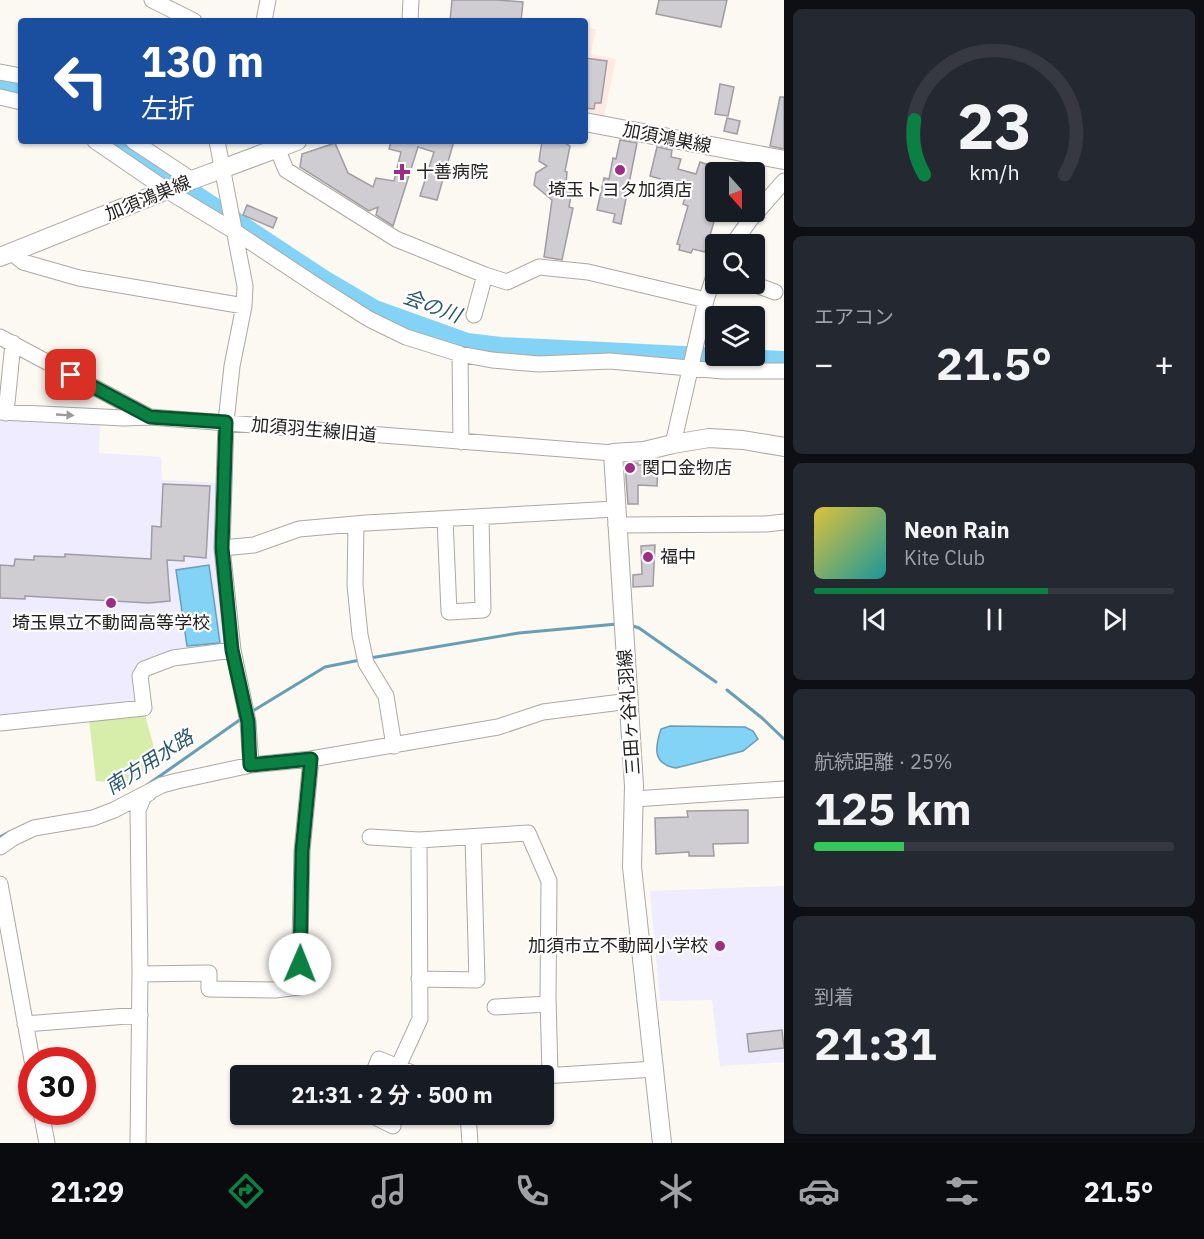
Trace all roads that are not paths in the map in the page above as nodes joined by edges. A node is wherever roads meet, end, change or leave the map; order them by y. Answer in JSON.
{"nodes":[{"id":1,"x":152,"y":0,"type":"edge"},
{"id":2,"x":268,"y":0,"type":"edge"},
{"id":3,"x":411,"y":0,"type":"edge"},
{"id":4,"x":186,"y":18,"type":"edge"},
{"id":5,"x":265,"y":18,"type":"edge"},
{"id":6,"x":410,"y":18,"type":"edge"},
{"id":7,"x":0,"y":72,"type":"edge"},
{"id":8,"x":18,"y":75,"type":"edge"},
{"id":9,"x":0,"y":97,"type":"edge"},
{"id":10,"x":18,"y":101,"type":"edge"},
{"id":11,"x":588,"y":123,"type":"edge"},
{"id":12,"x":101,"y":144,"type":"edge"},
{"id":13,"x":136,"y":144,"type":"edge"},
{"id":14,"x":218,"y":144,"type":"edge"},
{"id":15,"x":288,"y":144,"type":"edge"},
{"id":16,"x":277,"y":148,"type":"junction"},
{"id":17,"x":784,"y":160,"type":"edge"},
{"id":18,"x":223,"y":168,"type":"junction"},
{"id":19,"x":784,"y":181,"type":"edge"},
{"id":20,"x":180,"y":185,"type":"junction"},
{"id":21,"x":234,"y":231,"type":"junction"},
{"id":22,"x":740,"y":234,"type":"edge"},
{"id":23,"x":6,"y":255,"type":"edge"},
{"id":24,"x":485,"y":275,"type":"junction"},
{"id":25,"x":765,"y":288,"type":"edge"},
{"id":26,"x":775,"y":292,"type":"dead end"},
{"id":27,"x":708,"y":294,"type":"edge"},
{"id":28,"x":706,"y":300,"type":"junction"},
{"id":29,"x":244,"y":306,"type":"junction"},
{"id":30,"x":474,"y":315,"type":"dead end"},
{"id":31,"x":6,"y":340,"type":"edge"},
{"id":32,"x":460,"y":354,"type":"junction"},
{"id":33,"x":692,"y":360,"type":"junction"},
{"id":34,"x":784,"y":371,"type":"edge"},
{"id":35,"x":3,"y":412,"type":"edge"},
{"id":36,"x":150,"y":417,"type":"junction"},
{"id":37,"x":226,"y":422,"type":"junction"},
{"id":38,"x":461,"y":442,"type":"junction"},
{"id":39,"x":673,"y":444,"type":"junction"},
{"id":40,"x":784,"y":447,"type":"edge"},
{"id":41,"x":613,"y":453,"type":"junction"},
{"id":42,"x":481,"y":517,"type":"junction"},
{"id":43,"x":616,"y":517,"type":"junction"},
{"id":44,"x":445,"y":519,"type":"junction"},
{"id":45,"x":784,"y":522,"type":"edge"},
{"id":46,"x":356,"y":524,"type":"junction"},
{"id":47,"x":222,"y":548,"type":"junction"},
{"id":48,"x":232,"y":650,"type":"junction"},
{"id":49,"x":628,"y":701,"type":"junction"},
{"id":50,"x":0,"y":723,"type":"edge"},
{"id":51,"x":394,"y":746,"type":"junction"},
{"id":52,"x":311,"y":759,"type":"junction"},
{"id":53,"x":250,"y":765,"type":"junction"},
{"id":54,"x":153,"y":789,"type":"junction"},
{"id":55,"x":784,"y":789,"type":"edge"},
{"id":56,"x":634,"y":799,"type":"junction"},
{"id":57,"x":370,"y":837,"type":"dead end"},
{"id":58,"x":473,"y":837,"type":"junction"},
{"id":59,"x":419,"y":840,"type":"junction"},
{"id":60,"x":0,"y":847,"type":"edge"},
{"id":61,"x":0,"y":884,"type":"edge"},
{"id":62,"x":140,"y":974,"type":"junction"},
{"id":63,"x":420,"y":979,"type":"junction"},
{"id":64,"x":548,"y":1004,"type":"junction"},
{"id":65,"x":495,"y":1006,"type":"dead end"},
{"id":66,"x":140,"y":1015,"type":"junction"},
{"id":67,"x":25,"y":1024,"type":"junction"},
{"id":68,"x":29,"y":1047,"type":"edge"},
{"id":69,"x":377,"y":1065,"type":"edge"},
{"id":70,"x":393,"y":1065,"type":"edge"},
{"id":71,"x":399,"y":1065,"type":"edge"},
{"id":72,"x":546,"y":1065,"type":"edge"},
{"id":73,"x":655,"y":1069,"type":"junction"},
{"id":74,"x":554,"y":1075,"type":"edge"},
{"id":75,"x":44,"y":1125,"type":"edge"},
{"id":76,"x":469,"y":1125,"type":"edge"},
{"id":77,"x":47,"y":1143,"type":"edge"},
{"id":78,"x":138,"y":1143,"type":"edge"},
{"id":79,"x":470,"y":1143,"type":"edge"},
{"id":80,"x":662,"y":1143,"type":"edge"}],
"edges":[{"from":1,"to":4,"type":"street"},
{"from":2,"to":5,"type":"street"},
{"from":3,"to":6,"type":"street"},
{"from":7,"to":8,"type":"street"},
{"from":9,"to":10,"type":"street"},
{"from":11,"to":17,"type":"main road","name":"加須鴻巣線"},
{"from":12,"to":20,"type":"street"},
{"from":13,"to":20,"type":"street"},
{"from":14,"to":18,"type":"street"},
{"from":15,"to":16,"type":"main road","name":"加須鴻巣線"},
{"from":16,"to":18,"type":"main road","name":"加須鴻巣線"},
{"from":16,"to":24,"type":"street"},
{"from":18,"to":20,"type":"main road","name":"加須鴻巣線"},
{"from":18,"to":21,"type":"street"},
{"from":19,"to":22,"type":"street"},
{"from":20,"to":21,"type":"street"},
{"from":20,"to":23,"type":"main road","name":"加須鴻巣線"},
{"from":21,"to":29,"type":"street"},
{"from":21,"to":32,"type":"street"},
{"from":23,"to":29,"type":"street"},
{"from":24,"to":28,"type":"street"},
{"from":24,"to":30,"type":"street"},
{"from":25,"to":26,"type":"street"},
{"from":27,"to":28,"type":"street"},
{"from":28,"to":33,"type":"street"},
{"from":29,"to":37,"type":"street"},
{"from":31,"to":35,"type":"street"},
{"from":31,"to":36,"type":"street","name":"加須羽生線旧道"},
{"from":32,"to":33,"type":"street"},
{"from":32,"to":38,"type":"street"},
{"from":33,"to":34,"type":"street"},
{"from":33,"to":39,"type":"street"},
{"from":35,"to":36,"type":"street","one_way":true},
{"from":36,"to":37,"type":"street","name":"加須羽生線旧道"},
{"from":37,"to":38,"type":"street","name":"加須羽生線旧道"},
{"from":37,"to":47,"type":"street"},
{"from":38,"to":41,"type":"street","name":"加須羽生線旧道"},
{"from":39,"to":40,"type":"main road"},
{"from":39,"to":41,"type":"main road"},
{"from":41,"to":43,"type":"main road","name":"三田ヶ谷礼羽線"},
{"from":42,"to":43,"type":"street"},
{"from":42,"to":44,"type":"street"},
{"from":42,"to":44,"type":"street"},
{"from":43,"to":45,"type":"street"},
{"from":43,"to":49,"type":"main road","name":"三田ヶ谷礼羽線"},
{"from":44,"to":46,"type":"street"},
{"from":46,"to":47,"type":"street"},
{"from":46,"to":51,"type":"street"},
{"from":47,"to":48,"type":"street"},
{"from":48,"to":50,"type":"street"},
{"from":48,"to":53,"type":"street"},
{"from":49,"to":51,"type":"street"},
{"from":49,"to":56,"type":"main road","name":"三田ヶ谷礼羽線"},
{"from":51,"to":52,"type":"street"},
{"from":52,"to":53,"type":"street"},
{"from":52,"to":62,"type":"street"},
{"from":53,"to":54,"type":"street"},
{"from":54,"to":60,"type":"street"},
{"from":54,"to":62,"type":"street"},
{"from":55,"to":56,"type":"street"},
{"from":56,"to":73,"type":"main road","name":"三田ヶ谷礼羽線"},
{"from":57,"to":59,"type":"street"},
{"from":58,"to":59,"type":"street"},
{"from":58,"to":63,"type":"street"},
{"from":58,"to":64,"type":"street"},
{"from":59,"to":63,"type":"street"},
{"from":61,"to":67,"type":"street"},
{"from":62,"to":66,"type":"street"},
{"from":63,"to":71,"type":"street"},
{"from":64,"to":65,"type":"street"},
{"from":64,"to":72,"type":"street"},
{"from":66,"to":67,"type":"street"},
{"from":66,"to":78,"type":"street"},
{"from":67,"to":68,"type":"street"},
{"from":69,"to":70,"type":"street"},
{"from":73,"to":74,"type":"street"},
{"from":73,"to":80,"type":"main road","name":"三田ヶ谷礼羽線"},
{"from":75,"to":77,"type":"street"},
{"from":76,"to":79,"type":"street"}]}
